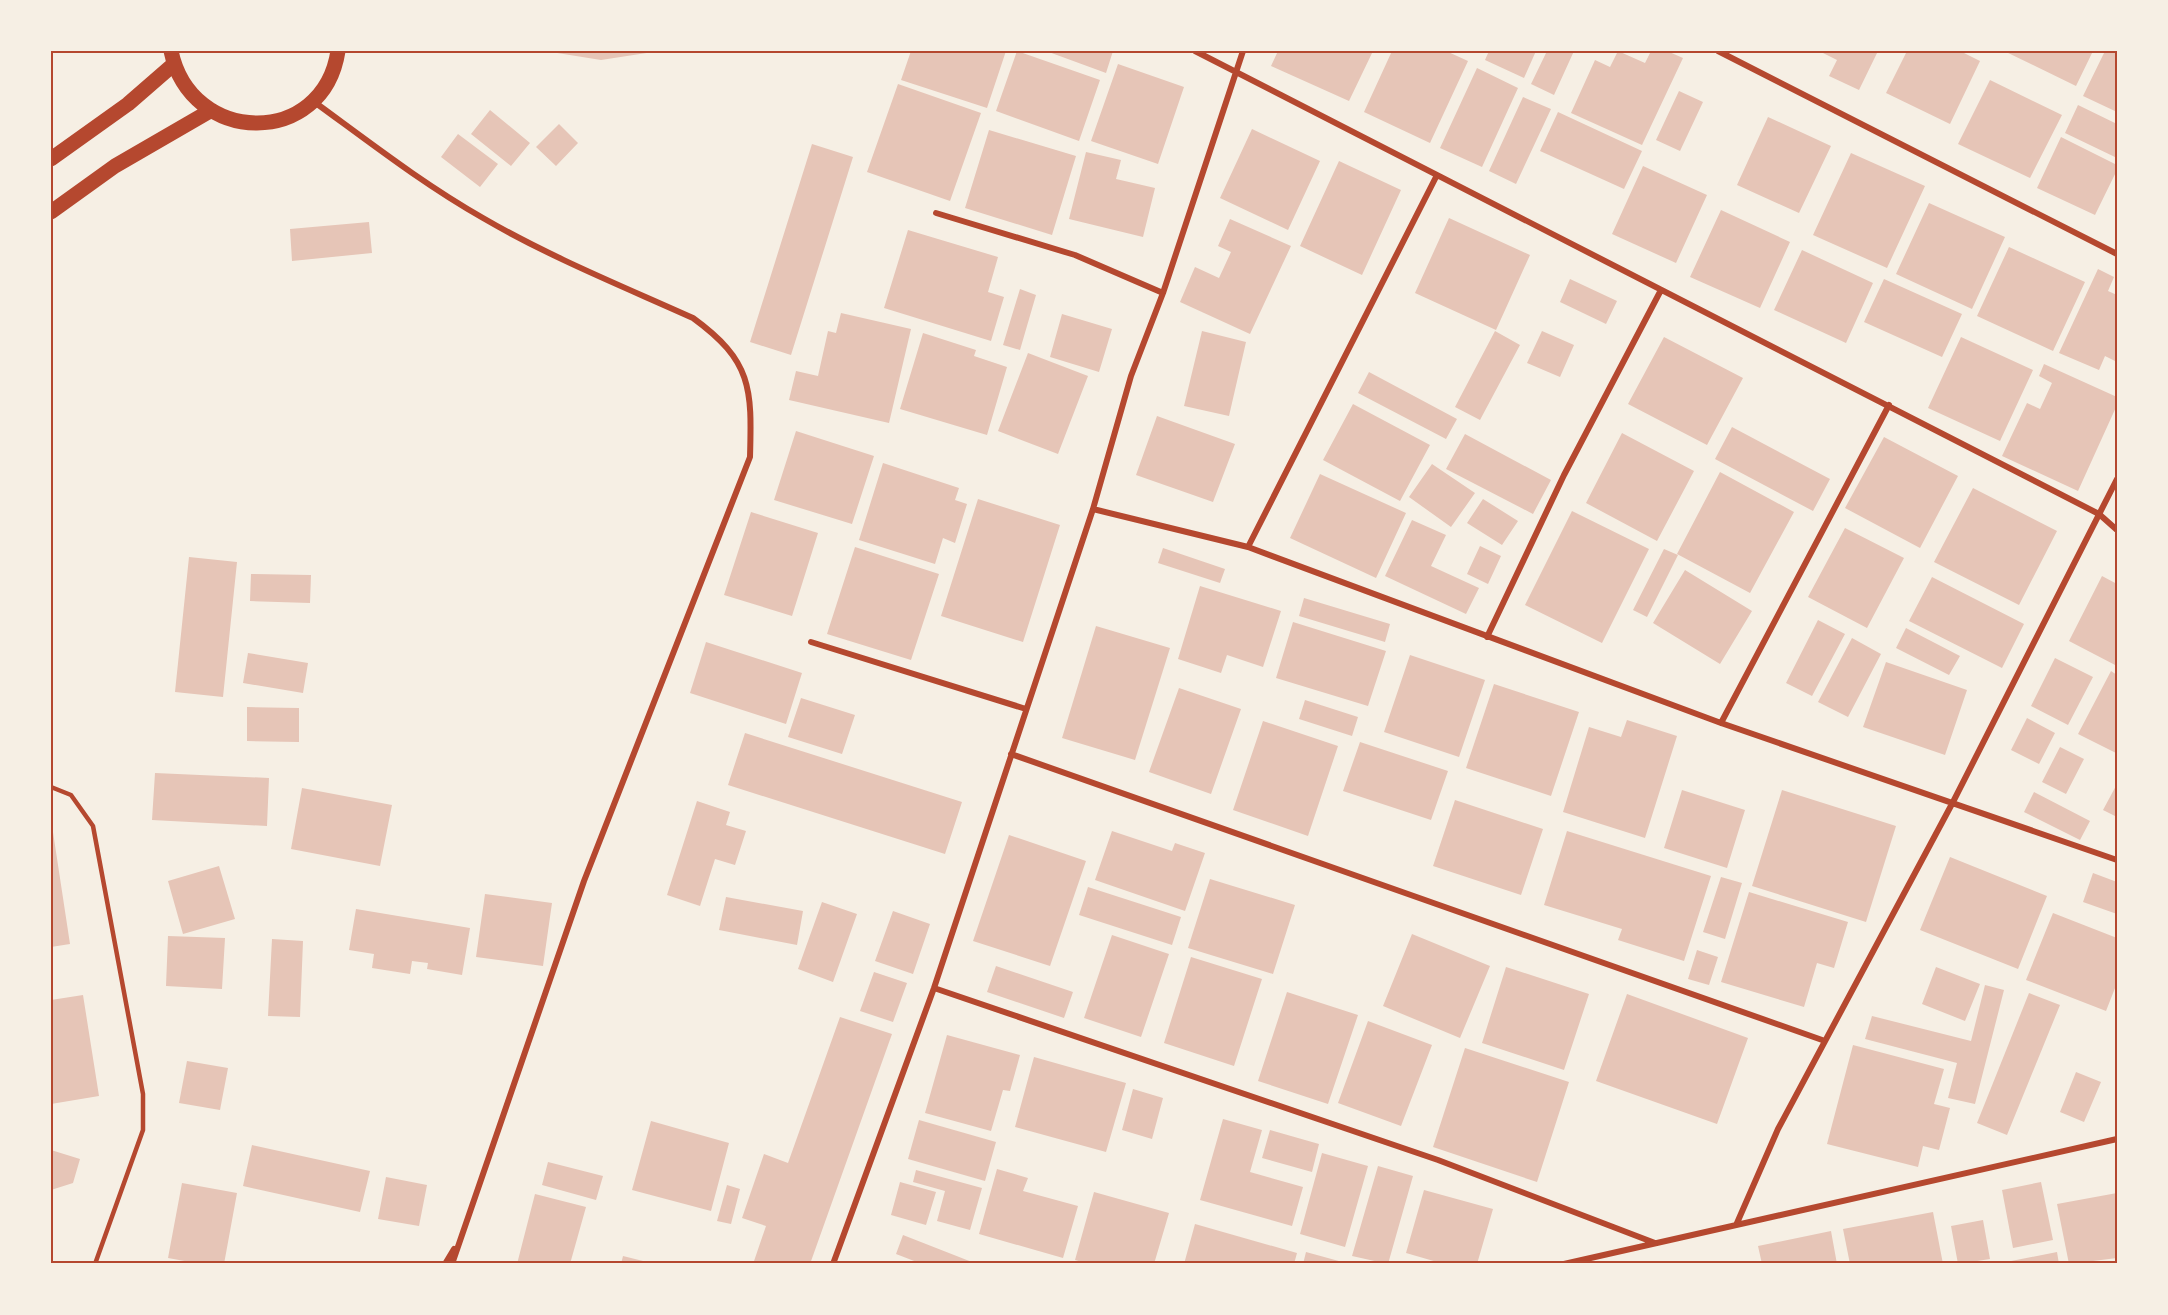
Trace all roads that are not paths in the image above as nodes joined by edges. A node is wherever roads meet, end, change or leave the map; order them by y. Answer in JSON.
{"nodes":[{"id":1,"x":338,"y":51,"type":"edge"},
{"id":2,"x":1195,"y":51,"type":"edge"},
{"id":3,"x":1243,"y":51,"type":"edge"},
{"id":4,"x":1718,"y":51,"type":"edge"},
{"id":5,"x":172,"y":57,"type":"edge"},
{"id":6,"x":1235,"y":71,"type":"junction"},
{"id":7,"x":313,"y":101,"type":"junction"},
{"id":8,"x":210,"y":111,"type":"junction"},
{"id":9,"x":51,"y":159,"type":"edge"},
{"id":10,"x":1437,"y":175,"type":"junction"},
{"id":11,"x":51,"y":212,"type":"edge"},
{"id":12,"x":936,"y":213,"type":"dead end"},
{"id":13,"x":2117,"y":255,"type":"edge"},
{"id":14,"x":1661,"y":290,"type":"junction"},
{"id":15,"x":1163,"y":293,"type":"junction"},
{"id":16,"x":1888,"y":405,"type":"junction"},
{"id":17,"x":2117,"y":479,"type":"edge"},
{"id":18,"x":1093,"y":509,"type":"junction"},
{"id":19,"x":2098,"y":514,"type":"junction"},
{"id":20,"x":2117,"y":530,"type":"edge"},
{"id":21,"x":1248,"y":547,"type":"junction"},
{"id":22,"x":1487,"y":637,"type":"junction"},
{"id":23,"x":811,"y":642,"type":"dead end"},
{"id":24,"x":1026,"y":709,"type":"junction"},
{"id":25,"x":1721,"y":723,"type":"junction"},
{"id":26,"x":1011,"y":754,"type":"junction"},
{"id":27,"x":51,"y":788,"type":"edge"},
{"id":28,"x":1953,"y":802,"type":"junction"},
{"id":29,"x":2117,"y":860,"type":"edge"},
{"id":30,"x":934,"y":988,"type":"junction"},
{"id":31,"x":1825,"y":1041,"type":"junction"},
{"id":32,"x":2117,"y":1139,"type":"edge"},
{"id":33,"x":1737,"y":1223,"type":"junction"},
{"id":34,"x":1655,"y":1243,"type":"junction"},
{"id":35,"x":458,"y":1244,"type":"junction"},
{"id":36,"x":95,"y":1264,"type":"edge"},
{"id":37,"x":445,"y":1264,"type":"edge"},
{"id":38,"x":452,"y":1264,"type":"edge"},
{"id":39,"x":833,"y":1264,"type":"edge"},
{"id":40,"x":1564,"y":1264,"type":"edge"}],
"edges":[{"from":1,"to":7,"type":"main road"},
{"from":2,"to":6,"type":"street"},
{"from":3,"to":6,"type":"street"},
{"from":4,"to":13,"type":"street"},
{"from":5,"to":8,"type":"main road"},
{"from":5,"to":9,"type":"main road"},
{"from":6,"to":10,"type":"street"},
{"from":6,"to":15,"type":"street"},
{"from":7,"to":8,"type":"main road"},
{"from":7,"to":35,"type":"street"},
{"from":8,"to":11,"type":"main road"},
{"from":10,"to":14,"type":"street"},
{"from":10,"to":21,"type":"street"},
{"from":12,"to":15,"type":"street"},
{"from":14,"to":16,"type":"street"},
{"from":14,"to":22,"type":"street"},
{"from":15,"to":18,"type":"street"},
{"from":16,"to":19,"type":"street"},
{"from":16,"to":25,"type":"street"},
{"from":17,"to":19,"type":"street"},
{"from":18,"to":21,"type":"street"},
{"from":18,"to":24,"type":"street"},
{"from":19,"to":20,"type":"street"},
{"from":19,"to":28,"type":"street"},
{"from":21,"to":22,"type":"street"},
{"from":22,"to":25,"type":"street"},
{"from":23,"to":24,"type":"street"},
{"from":24,"to":26,"type":"street"},
{"from":25,"to":28,"type":"street"},
{"from":26,"to":30,"type":"street"},
{"from":26,"to":31,"type":"street"},
{"from":27,"to":36,"type":"lane"},
{"from":28,"to":29,"type":"street"},
{"from":28,"to":31,"type":"street"},
{"from":30,"to":34,"type":"street"},
{"from":30,"to":39,"type":"street"},
{"from":31,"to":33,"type":"street"},
{"from":32,"to":33,"type":"street"},
{"from":33,"to":34,"type":"street"},
{"from":34,"to":40,"type":"street"},
{"from":35,"to":37,"type":"street"},
{"from":35,"to":38,"type":"street"}]}
